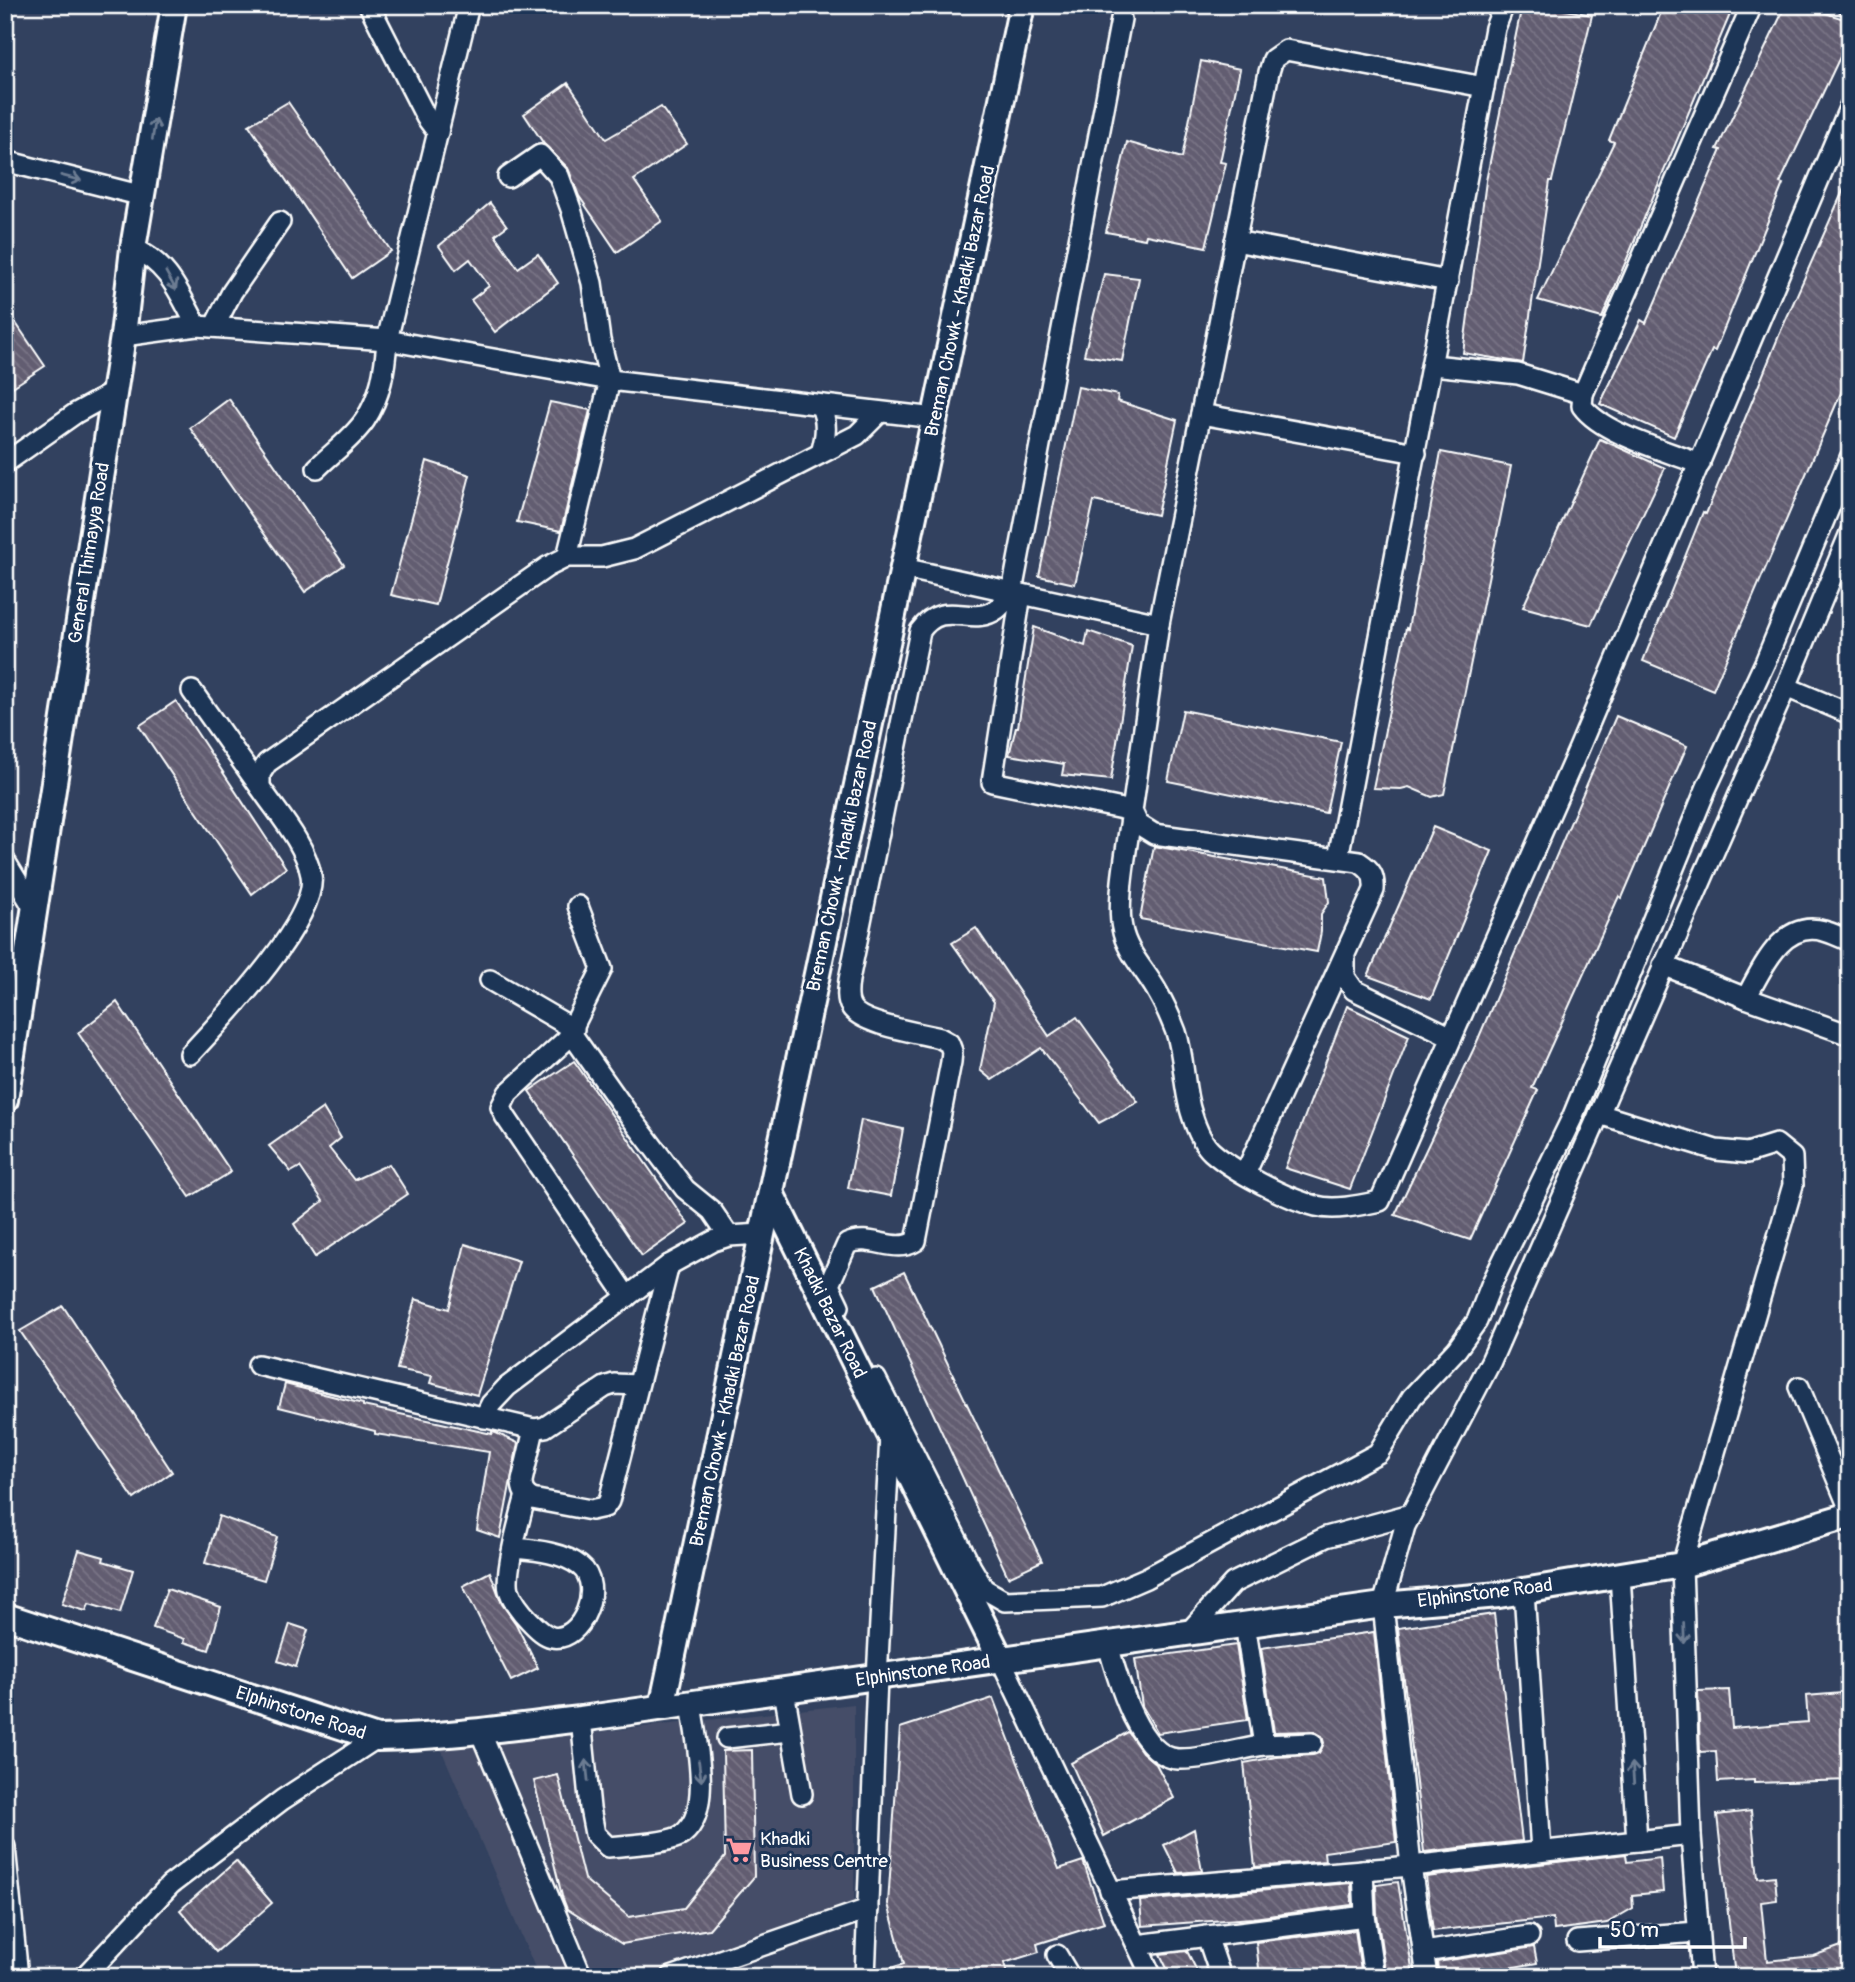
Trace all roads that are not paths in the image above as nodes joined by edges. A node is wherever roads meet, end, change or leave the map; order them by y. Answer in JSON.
{"nodes":[{"id":1,"x":174,"y":5,"type":"edge"},
{"id":2,"x":369,"y":5,"type":"edge"},
{"id":3,"x":469,"y":5,"type":"edge"},
{"id":4,"x":1022,"y":5,"type":"edge"},
{"id":5,"x":1504,"y":5,"type":"edge"},
{"id":6,"x":1752,"y":5,"type":"edge"},
{"id":7,"x":1121,"y":19,"type":"dead end"},
{"id":8,"x":1484,"y":88,"type":"junction"},
{"id":9,"x":1850,"y":106,"type":"edge"},
{"id":10,"x":438,"y":134,"type":"junction"},
{"id":11,"x":5,"y":161,"type":"edge"},
{"id":12,"x":508,"y":177,"type":"dead end"},
{"id":13,"x":143,"y":196,"type":"junction"},
{"id":14,"x":280,"y":222,"type":"dead end"},
{"id":15,"x":1235,"y":241,"type":"junction"},
{"id":16,"x":133,"y":248,"type":"junction"},
{"id":17,"x":1448,"y":281,"type":"junction"},
{"id":18,"x":205,"y":327,"type":"junction"},
{"id":19,"x":123,"y":335,"type":"junction"},
{"id":20,"x":387,"y":340,"type":"junction"},
{"id":21,"x":1433,"y":365,"type":"junction"},
{"id":22,"x":610,"y":380,"type":"junction"},
{"id":23,"x":114,"y":392,"type":"junction"},
{"id":24,"x":1583,"y":394,"type":"junction"},
{"id":25,"x":820,"y":405,"type":"junction"},
{"id":26,"x":880,"y":412,"type":"junction"},
{"id":27,"x":1201,"y":414,"type":"junction"},
{"id":28,"x":935,"y":418,"type":"junction"},
{"id":29,"x":821,"y":453,"type":"junction"},
{"id":30,"x":1416,"y":453,"type":"junction"},
{"id":31,"x":1850,"y":458,"type":"edge"},
{"id":32,"x":5,"y":463,"type":"edge"},
{"id":33,"x":1700,"y":464,"type":"junction"},
{"id":34,"x":317,"y":468,"type":"dead end"},
{"id":35,"x":1850,"y":533,"type":"edge"},
{"id":36,"x":567,"y":557,"type":"junction"},
{"id":37,"x":903,"y":568,"type":"junction"},
{"id":38,"x":1016,"y":593,"type":"junction"},
{"id":39,"x":1159,"y":624,"type":"junction"},
{"id":40,"x":1786,"y":687,"type":"junction"},
{"id":41,"x":192,"y":691,"type":"dead end"},
{"id":42,"x":1850,"y":713,"type":"edge"},
{"id":43,"x":260,"y":787,"type":"junction"},
{"id":44,"x":1132,"y":811,"type":"junction"},
{"id":45,"x":1338,"y":858,"type":"junction"},
{"id":46,"x":5,"y":861,"type":"edge"},
{"id":47,"x":578,"y":905,"type":"dead end"},
{"id":48,"x":35,"y":910,"type":"junction"},
{"id":49,"x":1850,"y":941,"type":"edge"},
{"id":50,"x":1345,"y":957,"type":"junction"},
{"id":51,"x":1663,"y":965,"type":"junction"},
{"id":52,"x":490,"y":980,"type":"dead end"},
{"id":53,"x":1746,"y":998,"type":"junction"},
{"id":54,"x":573,"y":1031,"type":"junction"},
{"id":55,"x":1850,"y":1035,"type":"edge"},
{"id":56,"x":1452,"y":1037,"type":"junction"},
{"id":57,"x":190,"y":1054,"type":"dead end"},
{"id":58,"x":6,"y":1087,"type":"edge"},
{"id":59,"x":1599,"y":1114,"type":"junction"},
{"id":60,"x":1245,"y":1174,"type":"junction"},
{"id":61,"x":771,"y":1193,"type":"junction"},
{"id":62,"x":762,"y":1234,"type":"junction"},
{"id":63,"x":729,"y":1236,"type":"junction"},
{"id":64,"x":669,"y":1265,"type":"junction"},
{"id":65,"x":627,"y":1297,"type":"junction"},
{"id":66,"x":258,"y":1365,"type":"dead end"},
{"id":67,"x":638,"y":1385,"type":"junction"},
{"id":68,"x":1798,"y":1387,"type":"dead end"},
{"id":69,"x":484,"y":1418,"type":"junction"},
{"id":70,"x":534,"y":1429,"type":"junction"},
{"id":71,"x":890,"y":1434,"type":"junction"},
{"id":72,"x":526,"y":1495,"type":"junction"},
{"id":73,"x":1850,"y":1513,"type":"edge"},
{"id":74,"x":1411,"y":1514,"type":"junction"},
{"id":75,"x":513,"y":1548,"type":"junction"},
{"id":76,"x":1682,"y":1565,"type":"junction"},
{"id":77,"x":1620,"y":1575,"type":"junction"},
{"id":78,"x":1524,"y":1591,"type":"junction"},
{"id":79,"x":1382,"y":1605,"type":"junction"},
{"id":80,"x":5,"y":1616,"type":"edge"},
{"id":81,"x":1245,"y":1624,"type":"junction"},
{"id":82,"x":1188,"y":1633,"type":"junction"},
{"id":83,"x":1108,"y":1645,"type":"junction"},
{"id":84,"x":1001,"y":1660,"type":"junction"},
{"id":85,"x":877,"y":1678,"type":"junction"},
{"id":86,"x":784,"y":1691,"type":"junction"},
{"id":87,"x":691,"y":1703,"type":"junction"},
{"id":88,"x":662,"y":1707,"type":"junction"},
{"id":89,"x":581,"y":1719,"type":"junction"},
{"id":90,"x":480,"y":1731,"type":"junction"},
{"id":91,"x":790,"y":1731,"type":"junction"},
{"id":92,"x":377,"y":1738,"type":"junction"},
{"id":93,"x":727,"y":1738,"type":"dead end"},
{"id":94,"x":1312,"y":1743,"type":"dead end"},
{"id":95,"x":1264,"y":1745,"type":"junction"},
{"id":96,"x":802,"y":1794,"type":"dead end"},
{"id":97,"x":1691,"y":1835,"type":"junction"},
{"id":98,"x":1637,"y":1841,"type":"junction"},
{"id":99,"x":5,"y":1847,"type":"edge"},
{"id":100,"x":1541,"y":1851,"type":"junction"},
{"id":101,"x":6,"y":1856,"type":"edge"},
{"id":102,"x":1411,"y":1866,"type":"junction"},
{"id":103,"x":1363,"y":1870,"type":"junction"},
{"id":104,"x":1110,"y":1891,"type":"junction"},
{"id":105,"x":868,"y":1909,"type":"junction"},
{"id":106,"x":1365,"y":1916,"type":"junction"},
{"id":107,"x":1698,"y":1933,"type":"junction"},
{"id":108,"x":1207,"y":1936,"type":"junction"},
{"id":109,"x":1529,"y":1936,"type":"dead end"},
{"id":110,"x":1577,"y":1941,"type":"dead end"},
{"id":111,"x":1137,"y":1945,"type":"junction"},
{"id":112,"x":1423,"y":1952,"type":"junction"},
{"id":113,"x":1057,"y":1955,"type":"dead end"},
{"id":114,"x":96,"y":1973,"type":"edge"},
{"id":115,"x":13,"y":1974,"type":"edge"},
{"id":116,"x":582,"y":1977,"type":"edge"},
{"id":117,"x":671,"y":1977,"type":"edge"},
{"id":118,"x":865,"y":1977,"type":"edge"},
{"id":119,"x":1070,"y":1977,"type":"edge"},
{"id":120,"x":1153,"y":1977,"type":"edge"},
{"id":121,"x":1221,"y":1977,"type":"edge"},
{"id":122,"x":1374,"y":1977,"type":"edge"},
{"id":123,"x":1427,"y":1977,"type":"edge"},
{"id":124,"x":1702,"y":1977,"type":"edge"}],
"edges":[{"from":13,"to":1,"type":"main road","name":"General Thimayya Road","one_way":true},
{"from":2,"to":10,"type":"street"},
{"from":3,"to":10,"type":"street"},
{"from":4,"to":28,"type":"main road","name":"Breman Chowk - Khadki Bazar Road"},
{"from":5,"to":8,"type":"street"},
{"from":6,"to":24,"type":"street"},
{"from":7,"to":38,"type":"street"},
{"from":8,"to":15,"type":"street"},
{"from":8,"to":17,"type":"street"},
{"from":9,"to":33,"type":"street"},
{"from":10,"to":20,"type":"street"},
{"from":11,"to":13,"type":"street","one_way":true},
{"from":12,"to":22,"type":"street"},
{"from":13,"to":16,"type":"main road","name":"General Thimayya Road"},
{"from":14,"to":18,"type":"street"},
{"from":15,"to":17,"type":"street"},
{"from":15,"to":27,"type":"street"},
{"from":16,"to":18,"type":"street","one_way":true},
{"from":16,"to":19,"type":"main road","name":"General Thimayya Road"},
{"from":17,"to":21,"type":"street"},
{"from":18,"to":19,"type":"street"},
{"from":18,"to":20,"type":"street"},
{"from":19,"to":23,"type":"main road","name":"General Thimayya Road"},
{"from":20,"to":22,"type":"street"},
{"from":20,"to":34,"type":"street"},
{"from":21,"to":24,"type":"street"},
{"from":21,"to":30,"type":"street"},
{"from":22,"to":25,"type":"street"},
{"from":22,"to":36,"type":"street"},
{"from":23,"to":32,"type":"street"},
{"from":23,"to":48,"type":"main road","name":"General Thimayya Road"},
{"from":24,"to":33,"type":"street"},
{"from":25,"to":26,"type":"street"},
{"from":25,"to":29,"type":"street"},
{"from":26,"to":28,"type":"street"},
{"from":26,"to":29,"type":"street"},
{"from":27,"to":30,"type":"street"},
{"from":27,"to":39,"type":"street"},
{"from":28,"to":37,"type":"main road","name":"Breman Chowk - Khadki Bazar Road"},
{"from":29,"to":36,"type":"street"},
{"from":30,"to":45,"type":"street"},
{"from":31,"to":38,"type":"street"},
{"from":33,"to":56,"type":"street"},
{"from":35,"to":40,"type":"street"},
{"from":36,"to":43,"type":"street"},
{"from":37,"to":38,"type":"street"},
{"from":37,"to":61,"type":"main road","name":"Breman Chowk - Khadki Bazar Road"},
{"from":38,"to":39,"type":"street"},
{"from":38,"to":44,"type":"street"},
{"from":39,"to":44,"type":"street"},
{"from":40,"to":42,"type":"street"},
{"from":40,"to":51,"type":"street"},
{"from":41,"to":43,"type":"street"},
{"from":43,"to":57,"type":"street"},
{"from":44,"to":45,"type":"street"},
{"from":44,"to":60,"type":"street"},
{"from":45,"to":50,"type":"street"},
{"from":46,"to":48,"type":"street"},
{"from":47,"to":54,"type":"street"},
{"from":48,"to":58,"type":"main road","name":"General Thimayya Road"},
{"from":49,"to":53,"type":"street"},
{"from":50,"to":56,"type":"street"},
{"from":50,"to":60,"type":"street"},
{"from":51,"to":53,"type":"street"},
{"from":51,"to":59,"type":"street"},
{"from":52,"to":54,"type":"street"},
{"from":53,"to":55,"type":"street"},
{"from":54,"to":63,"type":"street"},
{"from":54,"to":65,"type":"street"},
{"from":56,"to":60,"type":"street"},
{"from":59,"to":74,"type":"street"},
{"from":59,"to":76,"type":"street"},
{"from":61,"to":62,"type":"main road","name":"Breman Chowk - Khadki Bazar Road"},
{"from":61,"to":71,"type":"main road","name":"Khadki Bazar Road"},
{"from":62,"to":63,"type":"street"},
{"from":62,"to":88,"type":"main road","name":"Breman Chowk - Khadki Bazar Road"},
{"from":63,"to":64,"type":"street"},
{"from":64,"to":65,"type":"street"},
{"from":64,"to":67,"type":"street"},
{"from":65,"to":69,"type":"street"},
{"from":66,"to":69,"type":"street"},
{"from":67,"to":70,"type":"street"},
{"from":67,"to":72,"type":"street"},
{"from":68,"to":73,"type":"street"},
{"from":69,"to":70,"type":"street"},
{"from":70,"to":72,"type":"street"},
{"from":71,"to":84,"type":"main road","name":"Khadki Bazar Road"},
{"from":71,"to":85,"type":"street","name":"Khadki Bazar Road"},
{"from":72,"to":75,"type":"street"},
{"from":73,"to":76,"type":"main road","name":"Elphinstone Road"},
{"from":74,"to":79,"type":"street"},
{"from":74,"to":82,"type":"street"},
{"from":75,"to":75,"type":"street"},
{"from":76,"to":77,"type":"main road","name":"Elphinstone Road"},
{"from":76,"to":97,"type":"street","one_way":true},
{"from":77,"to":78,"type":"main road","name":"Elphinstone Road"},
{"from":98,"to":77,"type":"street","one_way":true},
{"from":78,"to":79,"type":"main road","name":"Elphinstone Road"},
{"from":78,"to":100,"type":"street"},
{"from":79,"to":81,"type":"main road","name":"Elphinstone Road"},
{"from":79,"to":102,"type":"street"},
{"from":80,"to":92,"type":"main road","name":"Elphinstone Road"},
{"from":81,"to":82,"type":"main road","name":"Elphinstone Road"},
{"from":81,"to":95,"type":"street"},
{"from":82,"to":83,"type":"main road","name":"Elphinstone Road"},
{"from":83,"to":84,"type":"main road","name":"Elphinstone Road"},
{"from":83,"to":95,"type":"street"},
{"from":84,"to":85,"type":"main road","name":"Elphinstone Road"},
{"from":84,"to":104,"type":"street"},
{"from":85,"to":86,"type":"main road","name":"Elphinstone Road"},
{"from":85,"to":105,"type":"street","name":"Khadki Bazar Road"},
{"from":86,"to":87,"type":"main road","name":"Elphinstone Road"},
{"from":86,"to":91,"type":"street"},
{"from":87,"to":88,"type":"main road","name":"Elphinstone Road"},
{"from":87,"to":89,"type":"street","one_way":true},
{"from":88,"to":89,"type":"main road","name":"Elphinstone Road"},
{"from":89,"to":90,"type":"main road","name":"Elphinstone Road"},
{"from":90,"to":92,"type":"main road","name":"Elphinstone Road"},
{"from":90,"to":116,"type":"street"},
{"from":91,"to":93,"type":"street"},
{"from":91,"to":96,"type":"street"},
{"from":92,"to":114,"type":"street"},
{"from":94,"to":95,"type":"street"},
{"from":97,"to":98,"type":"street"},
{"from":97,"to":107,"type":"street"},
{"from":98,"to":100,"type":"street"},
{"from":99,"to":101,"type":"street"},
{"from":100,"to":102,"type":"street"},
{"from":101,"to":115,"type":"street"},
{"from":102,"to":103,"type":"street"},
{"from":102,"to":112,"type":"street"},
{"from":103,"to":104,"type":"street"},
{"from":103,"to":106,"type":"street"},
{"from":104,"to":111,"type":"street"},
{"from":105,"to":117,"type":"street"},
{"from":105,"to":118,"type":"street","name":"Khadki Bazar Road"},
{"from":106,"to":108,"type":"street"},
{"from":106,"to":122,"type":"street"},
{"from":107,"to":110,"type":"street"},
{"from":107,"to":124,"type":"street"},
{"from":108,"to":111,"type":"street"},
{"from":108,"to":121,"type":"street"},
{"from":109,"to":112,"type":"street"},
{"from":111,"to":120,"type":"street"},
{"from":112,"to":123,"type":"street"},
{"from":113,"to":119,"type":"street"}]}
